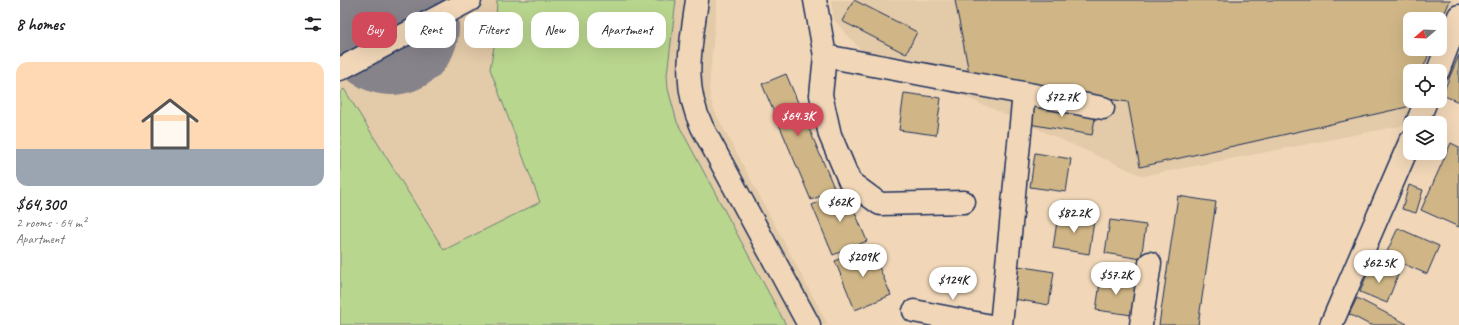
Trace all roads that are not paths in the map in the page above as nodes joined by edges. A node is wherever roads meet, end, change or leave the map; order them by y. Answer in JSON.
{"nodes":[{"id":1,"x":470,"y":0,"type":"edge"},
{"id":2,"x":685,"y":0,"type":"edge"},
{"id":3,"x":697,"y":0,"type":"edge"},
{"id":4,"x":816,"y":0,"type":"edge"},
{"id":5,"x":1459,"y":16,"type":"edge"},
{"id":6,"x":825,"y":56,"type":"junction"},
{"id":7,"x":1441,"y":64,"type":"edge"},
{"id":8,"x":340,"y":69,"type":"edge"},
{"id":9,"x":1024,"y":93,"type":"junction"},
{"id":10,"x":1103,"y":108,"type":"dead end"},
{"id":11,"x":1403,"y":158,"type":"edge"},
{"id":12,"x":964,"y":202,"type":"dead end"},
{"id":13,"x":1150,"y":263,"type":"dead end"},
{"id":14,"x":914,"y":311,"type":"dead end"},
{"id":15,"x":794,"y":325,"type":"edge"},
{"id":16,"x":809,"y":325,"type":"edge"},
{"id":17,"x":986,"y":325,"type":"edge"},
{"id":18,"x":1001,"y":325,"type":"edge"},
{"id":19,"x":1141,"y":325,"type":"edge"},
{"id":20,"x":1331,"y":325,"type":"edge"}],
"edges":[{"from":1,"to":8,"type":"street"},
{"from":2,"to":15,"type":"street"},
{"from":3,"to":16,"type":"street"},
{"from":4,"to":6,"type":"street"},
{"from":5,"to":7,"type":"street"},
{"from":6,"to":9,"type":"street"},
{"from":6,"to":12,"type":"street"},
{"from":9,"to":10,"type":"street"},
{"from":9,"to":18,"type":"street"},
{"from":11,"to":20,"type":"street"},
{"from":13,"to":19,"type":"street"},
{"from":14,"to":17,"type":"street"}]}
